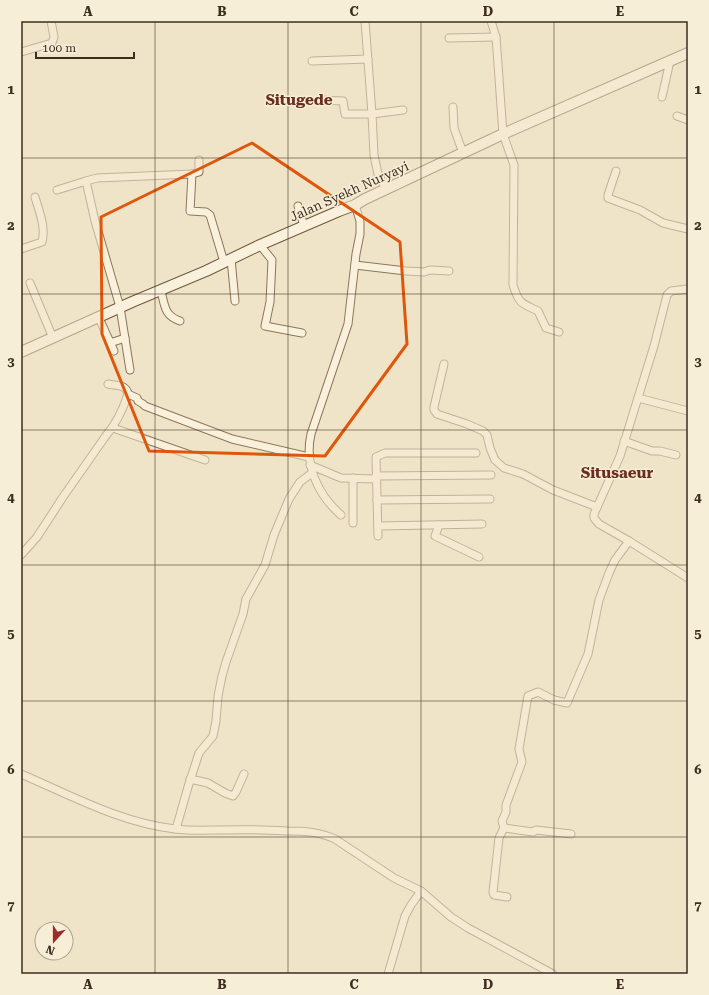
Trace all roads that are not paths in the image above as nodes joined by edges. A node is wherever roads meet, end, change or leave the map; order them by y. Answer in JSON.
{"nodes":[{"id":1,"x":51,"y":21,"type":"edge"},
{"id":2,"x":365,"y":21,"type":"edge"},
{"id":3,"x":491,"y":21,"type":"edge"},
{"id":4,"x":496,"y":37,"type":"junction"},
{"id":5,"x":449,"y":38,"type":"dead end"},
{"id":6,"x":21,"y":52,"type":"edge"},
{"id":7,"x":688,"y":53,"type":"edge"},
{"id":8,"x":368,"y":59,"type":"junction"},
{"id":9,"x":312,"y":61,"type":"dead end"},
{"id":10,"x":670,"y":61,"type":"junction"},
{"id":11,"x":662,"y":97,"type":"dead end"},
{"id":12,"x":321,"y":100,"type":"dead end"},
{"id":13,"x":453,"y":107,"type":"dead end"},
{"id":14,"x":403,"y":110,"type":"dead end"},
{"id":15,"x":372,"y":114,"type":"junction"},
{"id":16,"x":677,"y":116,"type":"dead end"},
{"id":17,"x":688,"y":120,"type":"edge"},
{"id":18,"x":504,"y":134,"type":"junction"},
{"id":19,"x":462,"y":153,"type":"junction"},
{"id":20,"x":199,"y":160,"type":"dead end"},
{"id":21,"x":616,"y":171,"type":"dead end"},
{"id":22,"x":192,"y":174,"type":"junction"},
{"id":23,"x":86,"y":181,"type":"junction"},
{"id":24,"x":388,"y":189,"type":"junction"},
{"id":25,"x":57,"y":190,"type":"dead end"},
{"id":26,"x":36,"y":196,"type":"dead end"},
{"id":27,"x":355,"y":205,"type":"junction"},
{"id":28,"x":298,"y":206,"type":"dead end"},
{"id":29,"x":304,"y":226,"type":"junction"},
{"id":30,"x":688,"y":229,"type":"edge"},
{"id":31,"x":260,"y":245,"type":"junction"},
{"id":32,"x":21,"y":249,"type":"edge"},
{"id":33,"x":228,"y":260,"type":"junction"},
{"id":34,"x":355,"y":265,"type":"junction"},
{"id":35,"x":449,"y":271,"type":"dead end"},
{"id":36,"x":30,"y":283,"type":"dead end"},
{"id":37,"x":688,"y":289,"type":"edge"},
{"id":38,"x":161,"y":291,"type":"junction"},
{"id":39,"x":235,"y":301,"type":"dead end"},
{"id":40,"x":120,"y":307,"type":"junction"},
{"id":41,"x":99,"y":318,"type":"junction"},
{"id":42,"x":180,"y":320,"type":"dead end"},
{"id":43,"x":559,"y":332,"type":"dead end"},
{"id":44,"x":302,"y":333,"type":"dead end"},
{"id":45,"x":53,"y":338,"type":"junction"},
{"id":46,"x":125,"y":338,"type":"junction"},
{"id":47,"x":110,"y":343,"type":"junction"},
{"id":48,"x":114,"y":351,"type":"dead end"},
{"id":49,"x":21,"y":352,"type":"edge"},
{"id":50,"x":444,"y":364,"type":"dead end"},
{"id":51,"x":130,"y":370,"type":"dead end"},
{"id":52,"x":108,"y":384,"type":"dead end"},
{"id":53,"x":128,"y":394,"type":"junction"},
{"id":54,"x":638,"y":398,"type":"junction"},
{"id":55,"x":688,"y":410,"type":"edge"},
{"id":56,"x":113,"y":428,"type":"junction"},
{"id":57,"x":624,"y":441,"type":"junction"},
{"id":58,"x":476,"y":453,"type":"dead end"},
{"id":59,"x":676,"y":455,"type":"dead end"},
{"id":60,"x":309,"y":457,"type":"junction"},
{"id":61,"x":205,"y":460,"type":"dead end"},
{"id":62,"x":310,"y":465,"type":"junction"},
{"id":63,"x":312,"y":473,"type":"junction"},
{"id":64,"x":491,"y":475,"type":"dead end"},
{"id":65,"x":376,"y":477,"type":"junction"},
{"id":66,"x":353,"y":478,"type":"junction"},
{"id":67,"x":490,"y":499,"type":"dead end"},
{"id":68,"x":377,"y":500,"type":"junction"},
{"id":69,"x":597,"y":507,"type":"junction"},
{"id":70,"x":342,"y":515,"type":"dead end"},
{"id":71,"x":353,"y":523,"type":"dead end"},
{"id":72,"x":482,"y":524,"type":"dead end"},
{"id":73,"x":439,"y":525,"type":"junction"},
{"id":74,"x":378,"y":526,"type":"junction"},
{"id":75,"x":378,"y":536,"type":"dead end"},
{"id":76,"x":629,"y":541,"type":"junction"},
{"id":77,"x":21,"y":554,"type":"edge"},
{"id":78,"x":479,"y":557,"type":"dead end"},
{"id":79,"x":688,"y":578,"type":"edge"},
{"id":80,"x":21,"y":774,"type":"edge"},
{"id":81,"x":244,"y":774,"type":"dead end"},
{"id":82,"x":190,"y":779,"type":"junction"},
{"id":83,"x":504,"y":828,"type":"junction"},
{"id":84,"x":176,"y":829,"type":"junction"},
{"id":85,"x":571,"y":834,"type":"dead end"},
{"id":86,"x":421,"y":891,"type":"junction"},
{"id":87,"x":507,"y":897,"type":"dead end"},
{"id":88,"x":388,"y":974,"type":"edge"},
{"id":89,"x":553,"y":974,"type":"edge"}],
"edges":[{"from":1,"to":6,"type":"street"},
{"from":2,"to":8,"type":"street"},
{"from":3,"to":4,"type":"street"},
{"from":4,"to":5,"type":"street"},
{"from":4,"to":18,"type":"street"},
{"from":7,"to":10,"type":"main road","name":"Jalan Syekh Nuryayi"},
{"from":8,"to":9,"type":"street"},
{"from":8,"to":15,"type":"street"},
{"from":10,"to":11,"type":"street"},
{"from":10,"to":18,"type":"main road","name":"Jalan Syekh Nuryayi"},
{"from":12,"to":15,"type":"street"},
{"from":13,"to":19,"type":"street"},
{"from":14,"to":15,"type":"street"},
{"from":15,"to":24,"type":"street"},
{"from":16,"to":17,"type":"street"},
{"from":18,"to":19,"type":"main road","name":"Jalan Syekh Nuryayi"},
{"from":18,"to":43,"type":"street"},
{"from":19,"to":24,"type":"main road","name":"Jalan Syekh Nuryayi"},
{"from":20,"to":22,"type":"street"},
{"from":21,"to":30,"type":"street"},
{"from":22,"to":23,"type":"street"},
{"from":22,"to":33,"type":"street"},
{"from":23,"to":25,"type":"street"},
{"from":23,"to":40,"type":"street"},
{"from":24,"to":27,"type":"main road","name":"Jalan Syekh Nuryayi"},
{"from":26,"to":32,"type":"street"},
{"from":27,"to":29,"type":"main road","name":"Jalan Syekh Nuryayi"},
{"from":27,"to":34,"type":"street"},
{"from":28,"to":29,"type":"street"},
{"from":29,"to":31,"type":"main road","name":"Jalan Syekh Nuryayi"},
{"from":31,"to":33,"type":"main road","name":"Jalan Syekh Nuryayi"},
{"from":31,"to":44,"type":"street"},
{"from":33,"to":38,"type":"main road","name":"Jalan Syekh Nuryayi"},
{"from":33,"to":39,"type":"street"},
{"from":34,"to":35,"type":"street"},
{"from":34,"to":60,"type":"street"},
{"from":36,"to":45,"type":"street"},
{"from":37,"to":54,"type":"street"},
{"from":38,"to":40,"type":"main road","name":"Jalan Syekh Nuryayi"},
{"from":38,"to":42,"type":"street"},
{"from":40,"to":41,"type":"main road","name":"Jalan Syekh Nuryayi"},
{"from":40,"to":46,"type":"street"},
{"from":41,"to":45,"type":"main road","name":"Jalan Syekh Nuryayi"},
{"from":41,"to":47,"type":"street"},
{"from":45,"to":49,"type":"main road","name":"Jalan Syekh Nuryayi"},
{"from":46,"to":47,"type":"street"},
{"from":46,"to":51,"type":"street"},
{"from":47,"to":48,"type":"street"},
{"from":50,"to":69,"type":"street"},
{"from":52,"to":53,"type":"street"},
{"from":53,"to":56,"type":"street"},
{"from":53,"to":60,"type":"street"},
{"from":54,"to":55,"type":"street"},
{"from":54,"to":57,"type":"street"},
{"from":56,"to":61,"type":"street"},
{"from":56,"to":77,"type":"street"},
{"from":57,"to":59,"type":"street"},
{"from":57,"to":69,"type":"street"},
{"from":58,"to":65,"type":"street"},
{"from":60,"to":62,"type":"street"},
{"from":62,"to":63,"type":"street"},
{"from":62,"to":66,"type":"street"},
{"from":63,"to":70,"type":"street"},
{"from":63,"to":82,"type":"street"},
{"from":64,"to":65,"type":"street"},
{"from":65,"to":66,"type":"street"},
{"from":65,"to":68,"type":"street"},
{"from":66,"to":71,"type":"street"},
{"from":67,"to":68,"type":"street"},
{"from":68,"to":74,"type":"street"},
{"from":69,"to":76,"type":"street"},
{"from":72,"to":73,"type":"street"},
{"from":73,"to":74,"type":"street"},
{"from":73,"to":78,"type":"street"},
{"from":74,"to":75,"type":"street"},
{"from":76,"to":79,"type":"street"},
{"from":76,"to":83,"type":"street"},
{"from":80,"to":84,"type":"street"},
{"from":81,"to":82,"type":"street"},
{"from":82,"to":84,"type":"street"},
{"from":83,"to":85,"type":"street"},
{"from":83,"to":87,"type":"street"},
{"from":84,"to":86,"type":"street"},
{"from":86,"to":88,"type":"street"},
{"from":86,"to":89,"type":"street"}]}
